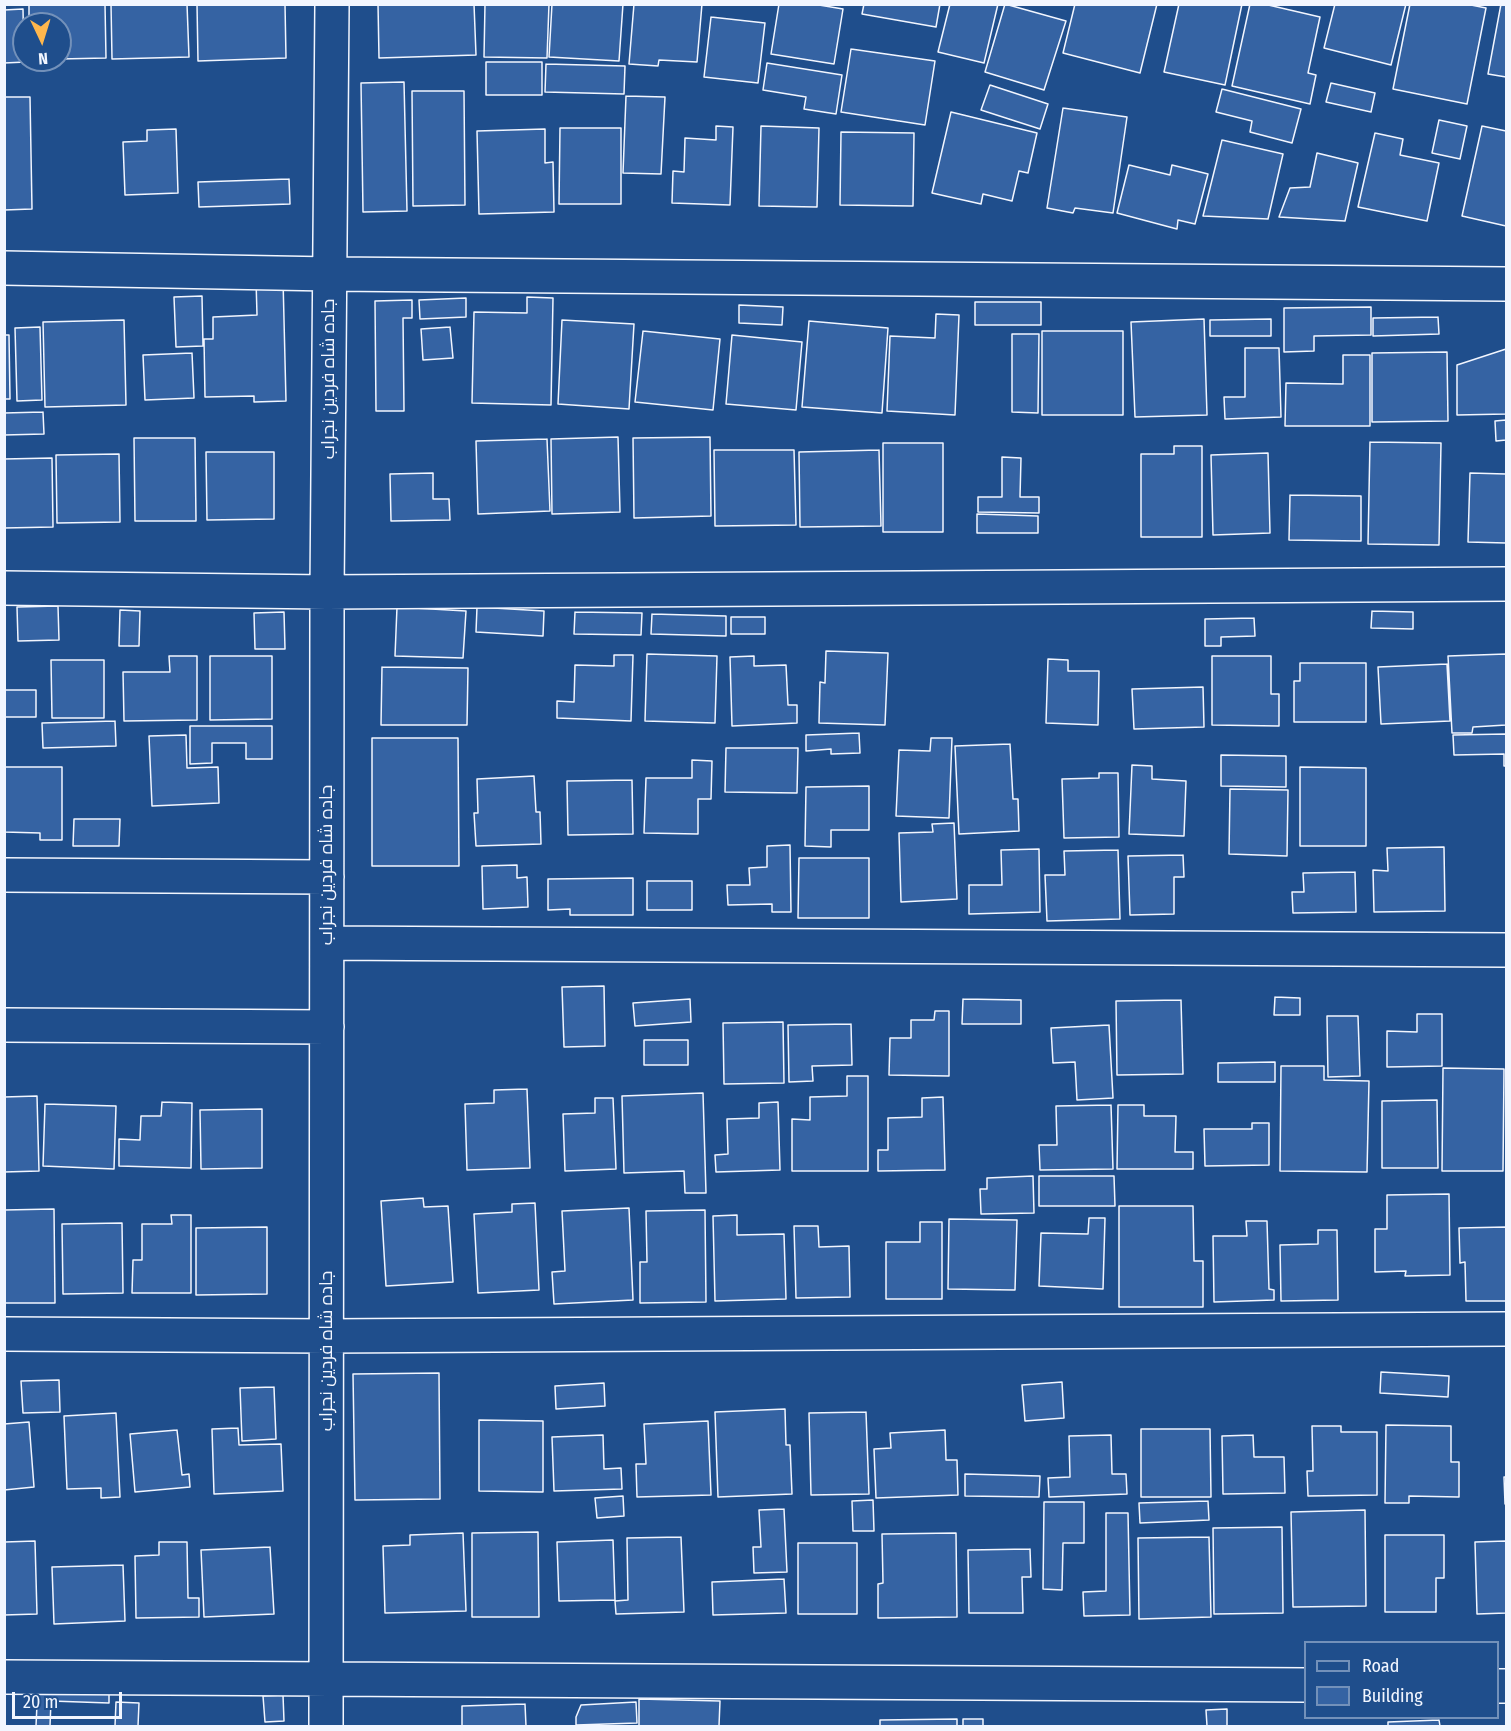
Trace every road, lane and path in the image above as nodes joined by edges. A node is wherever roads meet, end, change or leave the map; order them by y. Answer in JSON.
{"nodes":[{"id":1,"x":332,"y":4,"type":"edge"},
{"id":2,"x":4,"y":268,"type":"edge"},
{"id":3,"x":330,"y":274,"type":"junction"},
{"id":4,"x":1506,"y":284,"type":"edge"},
{"id":5,"x":1506,"y":584,"type":"edge"},
{"id":6,"x":4,"y":588,"type":"edge"},
{"id":7,"x":327,"y":592,"type":"junction"},
{"id":8,"x":4,"y":875,"type":"edge"},
{"id":9,"x":327,"y":877,"type":"junction"},
{"id":10,"x":327,"y":944,"type":"junction"},
{"id":11,"x":1506,"y":950,"type":"edge"},
{"id":12,"x":4,"y":1025,"type":"edge"},
{"id":13,"x":327,"y":1027,"type":"junction"},
{"id":14,"x":1506,"y":1329,"type":"edge"},
{"id":15,"x":4,"y":1334,"type":"edge"},
{"id":16,"x":327,"y":1336,"type":"junction"},
{"id":17,"x":4,"y":1677,"type":"edge"},
{"id":18,"x":326,"y":1680,"type":"junction"},
{"id":19,"x":1304,"y":1685,"type":"edge"},
{"id":20,"x":326,"y":1726,"type":"edge"}],
"edges":[{"from":1,"to":3,"type":"street","name":"جاده شاه فردین نجراب"},
{"from":2,"to":3,"type":"street"},
{"from":3,"to":4,"type":"street"},
{"from":3,"to":7,"type":"street","name":"جاده شاه فردین نجراب"},
{"from":5,"to":7,"type":"street"},
{"from":6,"to":7,"type":"street"},
{"from":7,"to":9,"type":"street","name":"جاده شاه فردین نجراب"},
{"from":8,"to":9,"type":"street"},
{"from":9,"to":10,"type":"street","name":"جاده شاه فردین نجراب"},
{"from":10,"to":11,"type":"street"},
{"from":10,"to":13,"type":"street","name":"جاده شاه فردین نجراب"},
{"from":12,"to":13,"type":"street"},
{"from":13,"to":16,"type":"street","name":"جاده شاه فردین نجراب"},
{"from":14,"to":16,"type":"street"},
{"from":15,"to":16,"type":"street"},
{"from":16,"to":18,"type":"street","name":"جاده شاه فردین نجراب"},
{"from":17,"to":18,"type":"street"},
{"from":18,"to":19,"type":"street"},
{"from":18,"to":20,"type":"street","name":"جاده شاه فردین نجراب"}]}
